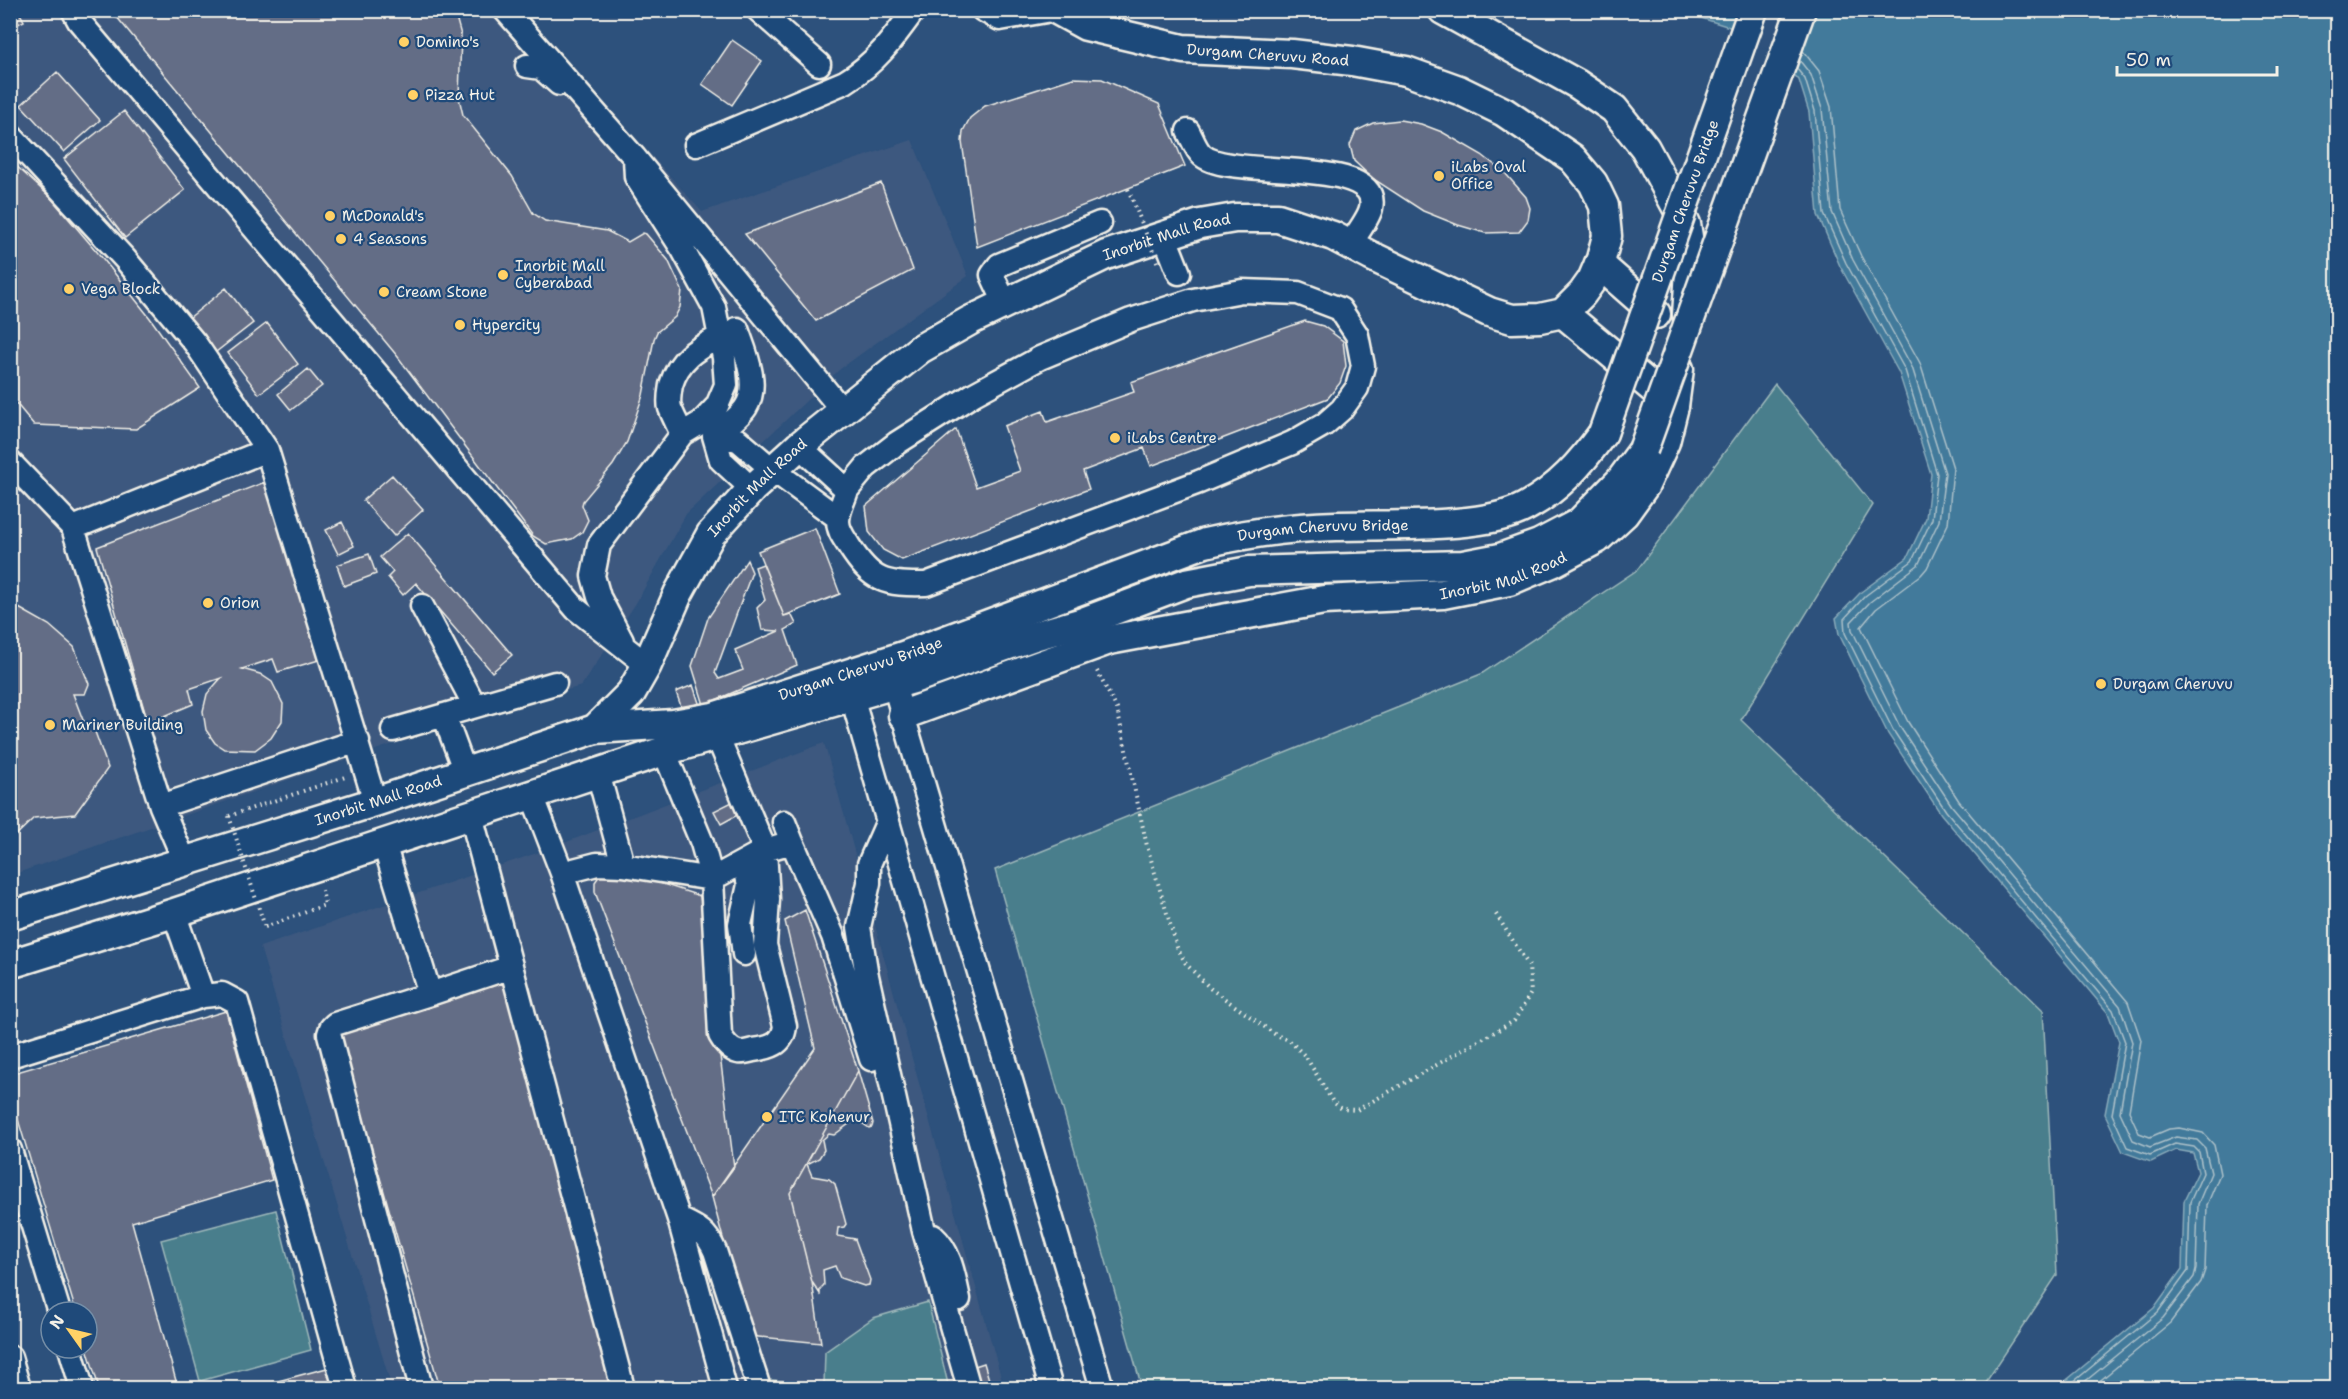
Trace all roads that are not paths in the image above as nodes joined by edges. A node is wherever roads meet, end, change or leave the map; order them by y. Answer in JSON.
{"nodes":[{"id":1,"x":73,"y":10,"type":"edge"},
{"id":2,"x":505,"y":10,"type":"edge"},
{"id":3,"x":758,"y":10,"type":"edge"},
{"id":4,"x":914,"y":10,"type":"edge"},
{"id":5,"x":983,"y":10,"type":"edge"},
{"id":6,"x":1052,"y":10,"type":"edge"},
{"id":7,"x":1057,"y":10,"type":"edge"},
{"id":8,"x":1443,"y":10,"type":"edge"},
{"id":9,"x":1754,"y":10,"type":"edge"},
{"id":10,"x":1801,"y":10,"type":"edge"},
{"id":11,"x":819,"y":64,"type":"dead end"},
{"id":12,"x":527,"y":66,"type":"dead end"},
{"id":13,"x":1188,"y":131,"type":"dead end"},
{"id":14,"x":10,"y":135,"type":"edge"},
{"id":15,"x":696,"y":145,"type":"dead end"},
{"id":16,"x":637,"y":173,"type":"junction"},
{"id":17,"x":1100,"y":223,"type":"dead end"},
{"id":18,"x":1164,"y":234,"type":"junction"},
{"id":19,"x":1350,"y":244,"type":"junction"},
{"id":20,"x":1599,"y":264,"type":"junction"},
{"id":21,"x":1168,"y":268,"type":"road end"},
{"id":22,"x":1005,"y":303,"type":"junction"},
{"id":23,"x":1563,"y":313,"type":"junction"},
{"id":24,"x":1656,"y":314,"type":"dead end"},
{"id":25,"x":728,"y":333,"type":"junction"},
{"id":26,"x":1674,"y":406,"type":"junction"},
{"id":27,"x":842,"y":410,"type":"junction"},
{"id":28,"x":682,"y":434,"type":"junction"},
{"id":29,"x":714,"y":436,"type":"junction"},
{"id":30,"x":799,"y":446,"type":"junction"},
{"id":31,"x":267,"y":450,"type":"junction"},
{"id":32,"x":10,"y":462,"type":"edge"},
{"id":33,"x":774,"y":470,"type":"junction"},
{"id":34,"x":752,"y":489,"type":"junction"},
{"id":35,"x":847,"y":490,"type":"junction"},
{"id":36,"x":838,"y":518,"type":"junction"},
{"id":37,"x":73,"y":528,"type":"junction"},
{"id":38,"x":422,"y":606,"type":"dead end"},
{"id":39,"x":625,"y":647,"type":"junction"},
{"id":40,"x":647,"y":666,"type":"junction"},
{"id":41,"x":555,"y":682,"type":"dead end"},
{"id":42,"x":894,"y":685,"type":"junction"},
{"id":43,"x":852,"y":697,"type":"junction"},
{"id":44,"x":475,"y":706,"type":"junction"},
{"id":45,"x":444,"y":715,"type":"junction"},
{"id":46,"x":903,"y":715,"type":"junction"},
{"id":47,"x":595,"y":729,"type":"junction"},
{"id":48,"x":393,"y":730,"type":"dead end"},
{"id":49,"x":717,"y":735,"type":"junction"},
{"id":50,"x":357,"y":741,"type":"junction"},
{"id":51,"x":664,"y":751,"type":"junction"},
{"id":52,"x":465,"y":772,"type":"junction"},
{"id":53,"x":598,"y":773,"type":"junction"},
{"id":54,"x":532,"y":795,"type":"junction"},
{"id":55,"x":375,"y":802,"type":"junction"},
{"id":56,"x":162,"y":806,"type":"junction"},
{"id":57,"x":471,"y":815,"type":"junction"},
{"id":58,"x":888,"y":821,"type":"junction"},
{"id":59,"x":384,"y":844,"type":"junction"},
{"id":60,"x":765,"y":850,"type":"junction"},
{"id":61,"x":184,"y":860,"type":"junction"},
{"id":62,"x":744,"y":862,"type":"junction"},
{"id":63,"x":623,"y":865,"type":"junction"},
{"id":64,"x":562,"y":873,"type":"junction"},
{"id":65,"x":712,"y":879,"type":"junction"},
{"id":66,"x":174,"y":913,"type":"junction"},
{"id":67,"x":10,"y":916,"type":"edge"},
{"id":68,"x":847,"y":931,"type":"junction"},
{"id":69,"x":744,"y":954,"type":"dead end"},
{"id":70,"x":10,"y":964,"type":"edge"},
{"id":71,"x":511,"y":966,"type":"junction"},
{"id":72,"x":430,"y":994,"type":"junction"},
{"id":73,"x":203,"y":996,"type":"junction"},
{"id":74,"x":10,"y":1056,"type":"edge"},
{"id":75,"x":871,"y":1059,"type":"dead end"},
{"id":76,"x":10,"y":1150,"type":"edge"},
{"id":77,"x":679,"y":1219,"type":"junction"},
{"id":78,"x":924,"y":1231,"type":"junction"},
{"id":79,"x":55,"y":1300,"type":"edge"},
{"id":80,"x":10,"y":1357,"type":"edge"},
{"id":81,"x":974,"y":1358,"type":"dead end"},
{"id":82,"x":74,"y":1360,"type":"edge"},
{"id":83,"x":19,"y":1389,"type":"edge"},
{"id":84,"x":82,"y":1389,"type":"edge"},
{"id":85,"x":345,"y":1389,"type":"edge"},
{"id":86,"x":421,"y":1389,"type":"edge"},
{"id":87,"x":623,"y":1389,"type":"edge"},
{"id":88,"x":725,"y":1389,"type":"edge"},
{"id":89,"x":759,"y":1389,"type":"edge"},
{"id":90,"x":969,"y":1389,"type":"edge"},
{"id":91,"x":1051,"y":1389,"type":"edge"},
{"id":92,"x":1101,"y":1389,"type":"edge"}],
"edges":[{"from":1,"to":39,"type":"street"},
{"from":2,"to":16,"type":"street"},
{"from":3,"to":11,"type":"street"},
{"from":4,"to":15,"type":"street"},
{"from":5,"to":6,"type":"street"},
{"from":7,"to":20,"type":"main road","name":"Durgam Cheruvu Road"},
{"from":8,"to":26,"type":"main road"},
{"from":9,"to":47,"type":"main road","name":"Durgam Cheruvu Bridge","bridge":true},
{"from":10,"to":42,"type":"main road","name":"Durgam Cheruvu Bridge","bridge":true},
{"from":12,"to":16,"type":"street"},
{"from":13,"to":19,"type":"street"},
{"from":14,"to":31,"type":"street"},
{"from":16,"to":25,"type":"street"},
{"from":16,"to":27,"type":"street"},
{"from":17,"to":22,"type":"street"},
{"from":18,"to":19,"type":"main road","name":"Inorbit Mall Road"},
{"from":18,"to":21,"type":"street"},
{"from":18,"to":22,"type":"main road","name":"Inorbit Mall Road"},
{"from":19,"to":23,"type":"main road","name":"Inorbit Mall Road"},
{"from":20,"to":23,"type":"main road","name":"Durgam Cheruvu Road"},
{"from":20,"to":24,"type":"main road"},
{"from":22,"to":27,"type":"main road","name":"Inorbit Mall Road"},
{"from":23,"to":26,"type":"main road"},
{"from":25,"to":28,"type":"street"},
{"from":25,"to":28,"type":"street"},
{"from":25,"to":29,"type":"street"},
{"from":26,"to":46,"type":"main road","name":"Inorbit Mall Road"},
{"from":27,"to":30,"type":"main road","name":"Inorbit Mall Road"},
{"from":28,"to":39,"type":"street"},
{"from":29,"to":33,"type":"street"},
{"from":29,"to":34,"type":"street"},
{"from":30,"to":33,"type":"main road","name":"Inorbit Mall Road"},
{"from":30,"to":35,"type":"street"},
{"from":31,"to":37,"type":"street"},
{"from":31,"to":50,"type":"street"},
{"from":32,"to":37,"type":"street"},
{"from":33,"to":34,"type":"main road","name":"Inorbit Mall Road"},
{"from":33,"to":36,"type":"street"},
{"from":34,"to":40,"type":"main road","name":"Inorbit Mall Road"},
{"from":35,"to":36,"type":"street"},
{"from":35,"to":36,"type":"street"},
{"from":37,"to":56,"type":"street"},
{"from":38,"to":44,"type":"street"},
{"from":39,"to":40,"type":"street"},
{"from":40,"to":47,"type":"main road","name":"Inorbit Mall Road"},
{"from":41,"to":44,"type":"street"},
{"from":42,"to":43,"type":"main road","name":"Durgam Cheruvu Bridge"},
{"from":42,"to":46,"type":"street"},
{"from":43,"to":49,"type":"main road","name":"Durgam Cheruvu Bridge"},
{"from":43,"to":58,"type":"street"},
{"from":44,"to":45,"type":"street"},
{"from":45,"to":48,"type":"street"},
{"from":45,"to":52,"type":"street"},
{"from":46,"to":92,"type":"street"},
{"from":47,"to":52,"type":"main road","name":"Inorbit Mall Road"},
{"from":49,"to":51,"type":"main road"},
{"from":49,"to":60,"type":"street"},
{"from":50,"to":55,"type":"street"},
{"from":50,"to":56,"type":"street"},
{"from":51,"to":53,"type":"main road"},
{"from":51,"to":65,"type":"street"},
{"from":52,"to":55,"type":"main road","name":"Inorbit Mall Road"},
{"from":53,"to":54,"type":"main road"},
{"from":53,"to":63,"type":"street"},
{"from":54,"to":57,"type":"main road"},
{"from":54,"to":64,"type":"street"},
{"from":55,"to":61,"type":"main road","name":"Inorbit Mall Road"},
{"from":56,"to":61,"type":"street"},
{"from":57,"to":59,"type":"main road"},
{"from":57,"to":71,"type":"street"},
{"from":58,"to":68,"type":"street"},
{"from":58,"to":91,"type":"street"},
{"from":59,"to":66,"type":"main road"},
{"from":59,"to":72,"type":"street"},
{"from":60,"to":62,"type":"street"},
{"from":60,"to":65,"type":"street"},
{"from":60,"to":68,"type":"street"},
{"from":61,"to":67,"type":"main road","name":"Inorbit Mall Road"},
{"from":62,"to":65,"type":"street"},
{"from":62,"to":69,"type":"street"},
{"from":63,"to":64,"type":"street"},
{"from":63,"to":65,"type":"street"},
{"from":64,"to":77,"type":"street"},
{"from":66,"to":70,"type":"main road"},
{"from":66,"to":73,"type":"street"},
{"from":68,"to":75,"type":"street"},
{"from":68,"to":78,"type":"street"},
{"from":71,"to":72,"type":"street"},
{"from":71,"to":87,"type":"street"},
{"from":72,"to":86,"type":"street"},
{"from":73,"to":74,"type":"street"},
{"from":73,"to":85,"type":"street"},
{"from":76,"to":79,"type":"street"},
{"from":77,"to":88,"type":"street"},
{"from":77,"to":89,"type":"street"},
{"from":78,"to":81,"type":"street"},
{"from":78,"to":90,"type":"street"},
{"from":80,"to":83,"type":"street"},
{"from":82,"to":84,"type":"street"}]}
